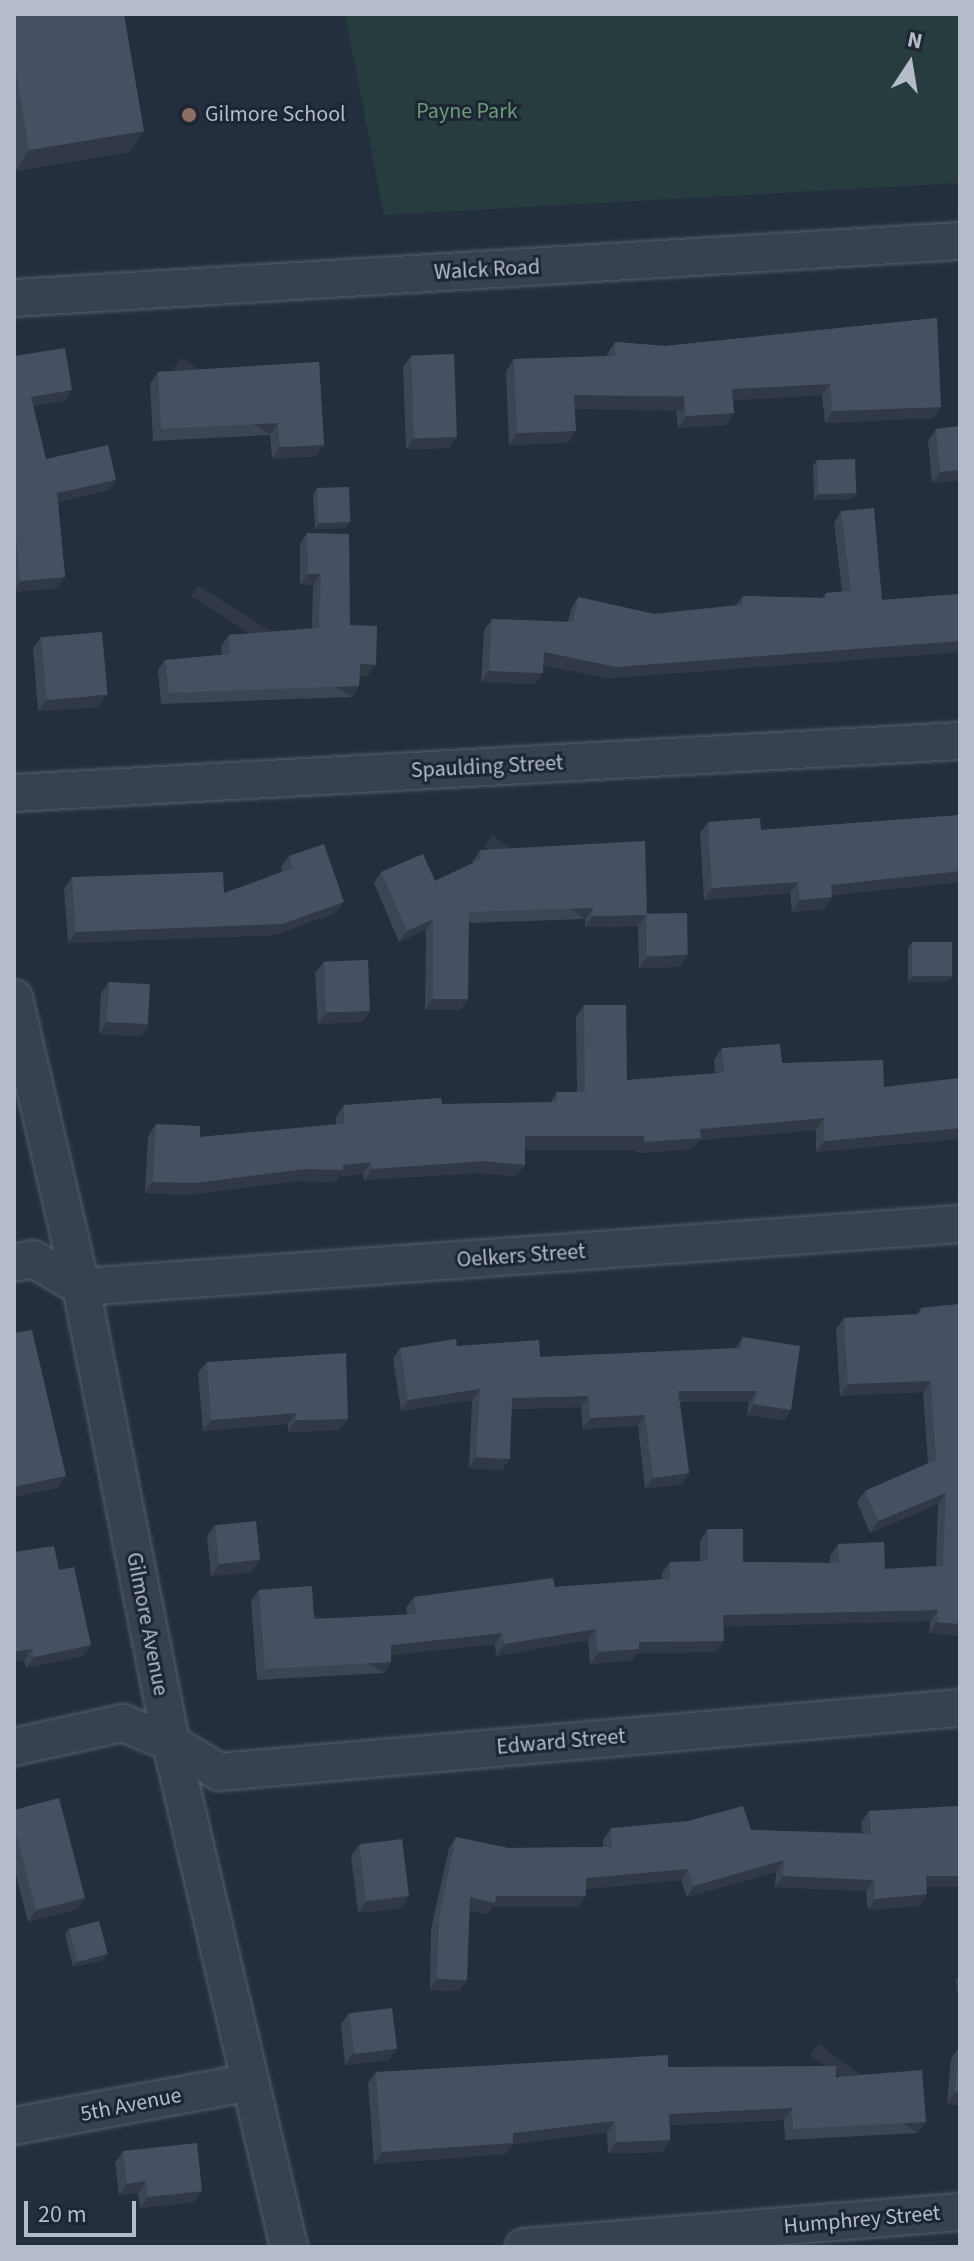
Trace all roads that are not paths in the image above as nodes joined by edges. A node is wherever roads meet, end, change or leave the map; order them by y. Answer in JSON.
{"nodes":[{"id":1,"x":960,"y":241,"type":"edge"},
{"id":2,"x":14,"y":298,"type":"edge"},
{"id":3,"x":960,"y":741,"type":"edge"},
{"id":4,"x":14,"y":793,"type":"edge"},
{"id":5,"x":14,"y":998,"type":"edge"},
{"id":6,"x":960,"y":1224,"type":"edge"},
{"id":7,"x":14,"y":1263,"type":"edge"},
{"id":8,"x":81,"y":1287,"type":"junction"},
{"id":9,"x":960,"y":1708,"type":"edge"},
{"id":10,"x":171,"y":1743,"type":"junction"},
{"id":11,"x":14,"y":1747,"type":"edge"},
{"id":12,"x":247,"y":2083,"type":"junction"},
{"id":13,"x":14,"y":2126,"type":"edge"},
{"id":14,"x":960,"y":2212,"type":"edge"},
{"id":15,"x":289,"y":2247,"type":"edge"},
{"id":16,"x":524,"y":2247,"type":"edge"}],
"edges":[{"from":1,"to":2,"type":"street","name":"Walck Road"},
{"from":3,"to":4,"type":"street","name":"Spaulding Street"},
{"from":5,"to":8,"type":"street","name":"Gilmore Avenue"},
{"from":6,"to":8,"type":"street","name":"Oelkers Street"},
{"from":7,"to":8,"type":"street"},
{"from":8,"to":10,"type":"street","name":"Gilmore Avenue"},
{"from":9,"to":10,"type":"street","name":"Edward Street"},
{"from":10,"to":11,"type":"street","name":"Edward Street"},
{"from":10,"to":12,"type":"street","name":"Gilmore Avenue"},
{"from":12,"to":13,"type":"street","name":"5th Avenue"},
{"from":12,"to":15,"type":"street","name":"Gilmore Avenue"},
{"from":14,"to":16,"type":"street","name":"Humphrey Street"}]}
